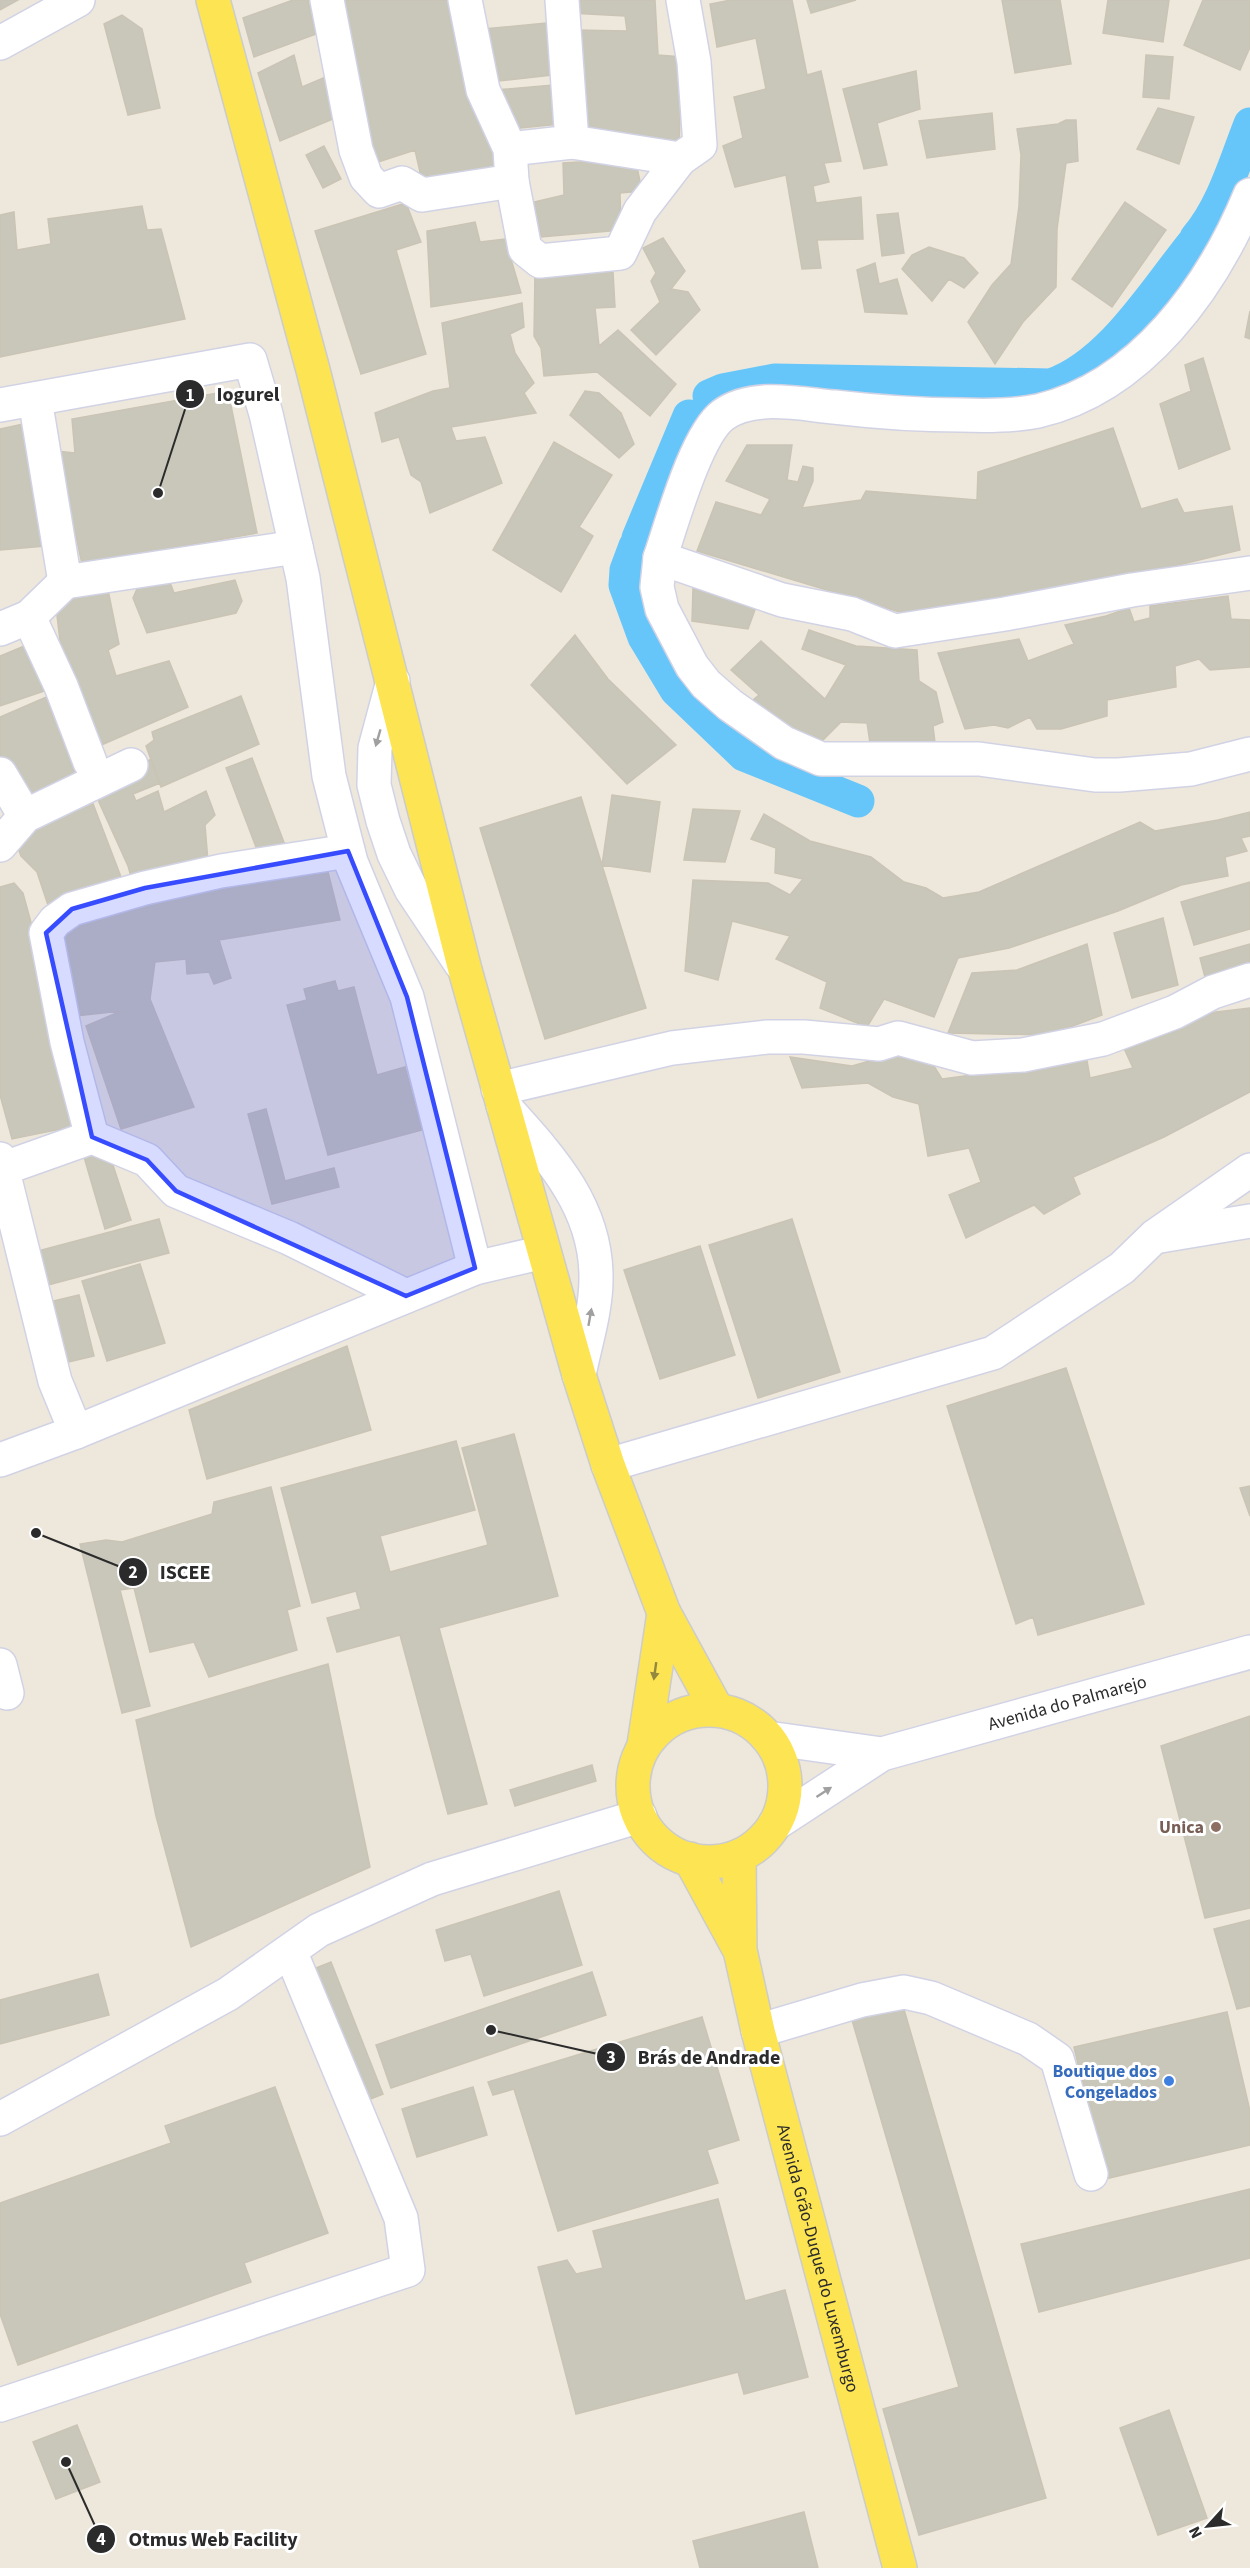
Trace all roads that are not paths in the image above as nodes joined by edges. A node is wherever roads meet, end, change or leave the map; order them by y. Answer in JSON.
{"nodes":[{"id":1,"x":78,"y":0,"type":"edge"},
{"id":2,"x":213,"y":0,"type":"edge"},
{"id":3,"x":327,"y":0,"type":"edge"},
{"id":4,"x":465,"y":0,"type":"edge"},
{"id":5,"x":562,"y":0,"type":"edge"},
{"id":6,"x":683,"y":0,"type":"edge"},
{"id":7,"x":0,"y":43,"type":"edge"},
{"id":8,"x":572,"y":142,"type":"junction"},
{"id":9,"x":510,"y":149,"type":"junction"},
{"id":10,"x":680,"y":159,"type":"junction"},
{"id":11,"x":512,"y":181,"type":"junction"},
{"id":12,"x":1250,"y":195,"type":"edge"},
{"id":13,"x":34,"y":399,"type":"junction"},
{"id":14,"x":0,"y":405,"type":"edge"},
{"id":15,"x":296,"y":547,"type":"junction"},
{"id":16,"x":660,"y":558,"type":"junction"},
{"id":17,"x":1250,"y":573,"type":"edge"},
{"id":18,"x":64,"y":582,"type":"junction"},
{"id":19,"x":15,"y":623,"type":"edge"},
{"id":20,"x":393,"y":681,"type":"junction"},
{"id":21,"x":1250,"y":754,"type":"edge"},
{"id":22,"x":90,"y":762,"type":"dead end"},
{"id":23,"x":132,"y":765,"type":"dead end"},
{"id":24,"x":0,"y":774,"type":"edge"},
{"id":25,"x":25,"y":816,"type":"junction"},
{"id":26,"x":0,"y":845,"type":"edge"},
{"id":27,"x":348,"y":851,"type":"junction"},
{"id":28,"x":465,"y":970,"type":"junction"},
{"id":29,"x":1250,"y":981,"type":"edge"},
{"id":30,"x":501,"y":1097,"type":"junction"},
{"id":31,"x":92,"y":1137,"type":"junction"},
{"id":32,"x":1,"y":1164,"type":"edge"},
{"id":33,"x":1250,"y":1170,"type":"edge"},
{"id":34,"x":1250,"y":1221,"type":"edge"},
{"id":35,"x":1155,"y":1236,"type":"junction"},
{"id":36,"x":544,"y":1252,"type":"junction"},
{"id":37,"x":475,"y":1268,"type":"junction"},
{"id":38,"x":406,"y":1296,"type":"junction"},
{"id":39,"x":579,"y":1375,"type":"junction"},
{"id":40,"x":67,"y":1435,"type":"junction"},
{"id":41,"x":0,"y":1460,"type":"edge"},
{"id":42,"x":608,"y":1464,"type":"junction"},
{"id":43,"x":664,"y":1613,"type":"junction"},
{"id":44,"x":1250,"y":1652,"type":"edge"},
{"id":45,"x":717,"y":1710,"type":"junction"},
{"id":46,"x":768,"y":1738,"type":"junction"},
{"id":47,"x":644,"y":1745,"type":"junction"},
{"id":48,"x":882,"y":1754,"type":"junction"},
{"id":49,"x":640,"y":1816,"type":"junction"},
{"id":50,"x":775,"y":1824,"type":"junction"},
{"id":51,"x":739,"y":1856,"type":"junction"},
{"id":52,"x":690,"y":1859,"type":"junction"},
{"id":53,"x":740,"y":1950,"type":"junction"},
{"id":54,"x":290,"y":1951,"type":"junction"},
{"id":55,"x":758,"y":2031,"type":"junction"},
{"id":56,"x":0,"y":2119,"type":"edge"},
{"id":57,"x":1091,"y":2174,"type":"dead end"},
{"id":58,"x":0,"y":2405,"type":"edge"},
{"id":59,"x":900,"y":2568,"type":"edge"}],
"edges":[{"from":1,"to":7,"type":"street"},
{"from":2,"to":20,"type":"main road"},
{"from":3,"to":11,"type":"street"},
{"from":4,"to":9,"type":"street"},
{"from":5,"to":8,"type":"street"},
{"from":6,"to":10,"type":"street"},
{"from":8,"to":9,"type":"street"},
{"from":8,"to":10,"type":"street"},
{"from":9,"to":11,"type":"street"},
{"from":10,"to":11,"type":"street"},
{"from":12,"to":16,"type":"street"},
{"from":13,"to":14,"type":"street"},
{"from":13,"to":15,"type":"street"},
{"from":13,"to":18,"type":"street"},
{"from":15,"to":18,"type":"street"},
{"from":15,"to":27,"type":"street"},
{"from":16,"to":17,"type":"street"},
{"from":16,"to":21,"type":"street"},
{"from":18,"to":19,"type":"street"},
{"from":19,"to":22,"type":"street"},
{"from":20,"to":28,"type":"main road"},
{"from":20,"to":28,"type":"street","one_way":true},
{"from":23,"to":25,"type":"street"},
{"from":24,"to":25,"type":"street"},
{"from":25,"to":26,"type":"street"},
{"from":27,"to":31,"type":"street"},
{"from":27,"to":37,"type":"street"},
{"from":28,"to":30,"type":"main road"},
{"from":29,"to":30,"type":"street"},
{"from":30,"to":36,"type":"main road"},
{"from":39,"to":30,"type":"street","one_way":true},
{"from":31,"to":32,"type":"street"},
{"from":31,"to":38,"type":"street"},
{"from":32,"to":40,"type":"street"},
{"from":33,"to":35,"type":"street"},
{"from":34,"to":35,"type":"street"},
{"from":35,"to":42,"type":"street"},
{"from":36,"to":37,"type":"street"},
{"from":36,"to":39,"type":"main road"},
{"from":37,"to":38,"type":"street"},
{"from":38,"to":40,"type":"street"},
{"from":39,"to":42,"type":"main road"},
{"from":40,"to":41,"type":"street"},
{"from":42,"to":43,"type":"main road"},
{"from":43,"to":45,"type":"main road"},
{"from":43,"to":47,"type":"main road","one_way":true},
{"from":44,"to":48,"type":"street","name":"Avenida do Palmarejo"},
{"from":45,"to":46,"type":"main road"},
{"from":45,"to":47,"type":"main road"},
{"from":46,"to":48,"type":"street","name":"Avenida do Palmarejo"},
{"from":46,"to":50,"type":"main road"},
{"from":47,"to":49,"type":"main road"},
{"from":50,"to":48,"type":"street","name":"Avenida do Palmarejo","one_way":true},
{"from":49,"to":52,"type":"main road"},
{"from":49,"to":54,"type":"street"},
{"from":50,"to":51,"type":"main road"},
{"from":51,"to":52,"type":"main road"},
{"from":51,"to":53,"type":"main road","name":"Avenida Grão-Duque do Luxemburgo"},
{"from":52,"to":53,"type":"main road","name":"Avenida Grão-Duque do Luxemburgo"},
{"from":53,"to":55,"type":"main road","name":"Avenida Grão-Duque do Luxemburgo"},
{"from":54,"to":56,"type":"street"},
{"from":54,"to":58,"type":"street"},
{"from":55,"to":57,"type":"street"},
{"from":55,"to":59,"type":"main road","name":"Avenida Grão-Duque do Luxemburgo"}]}
